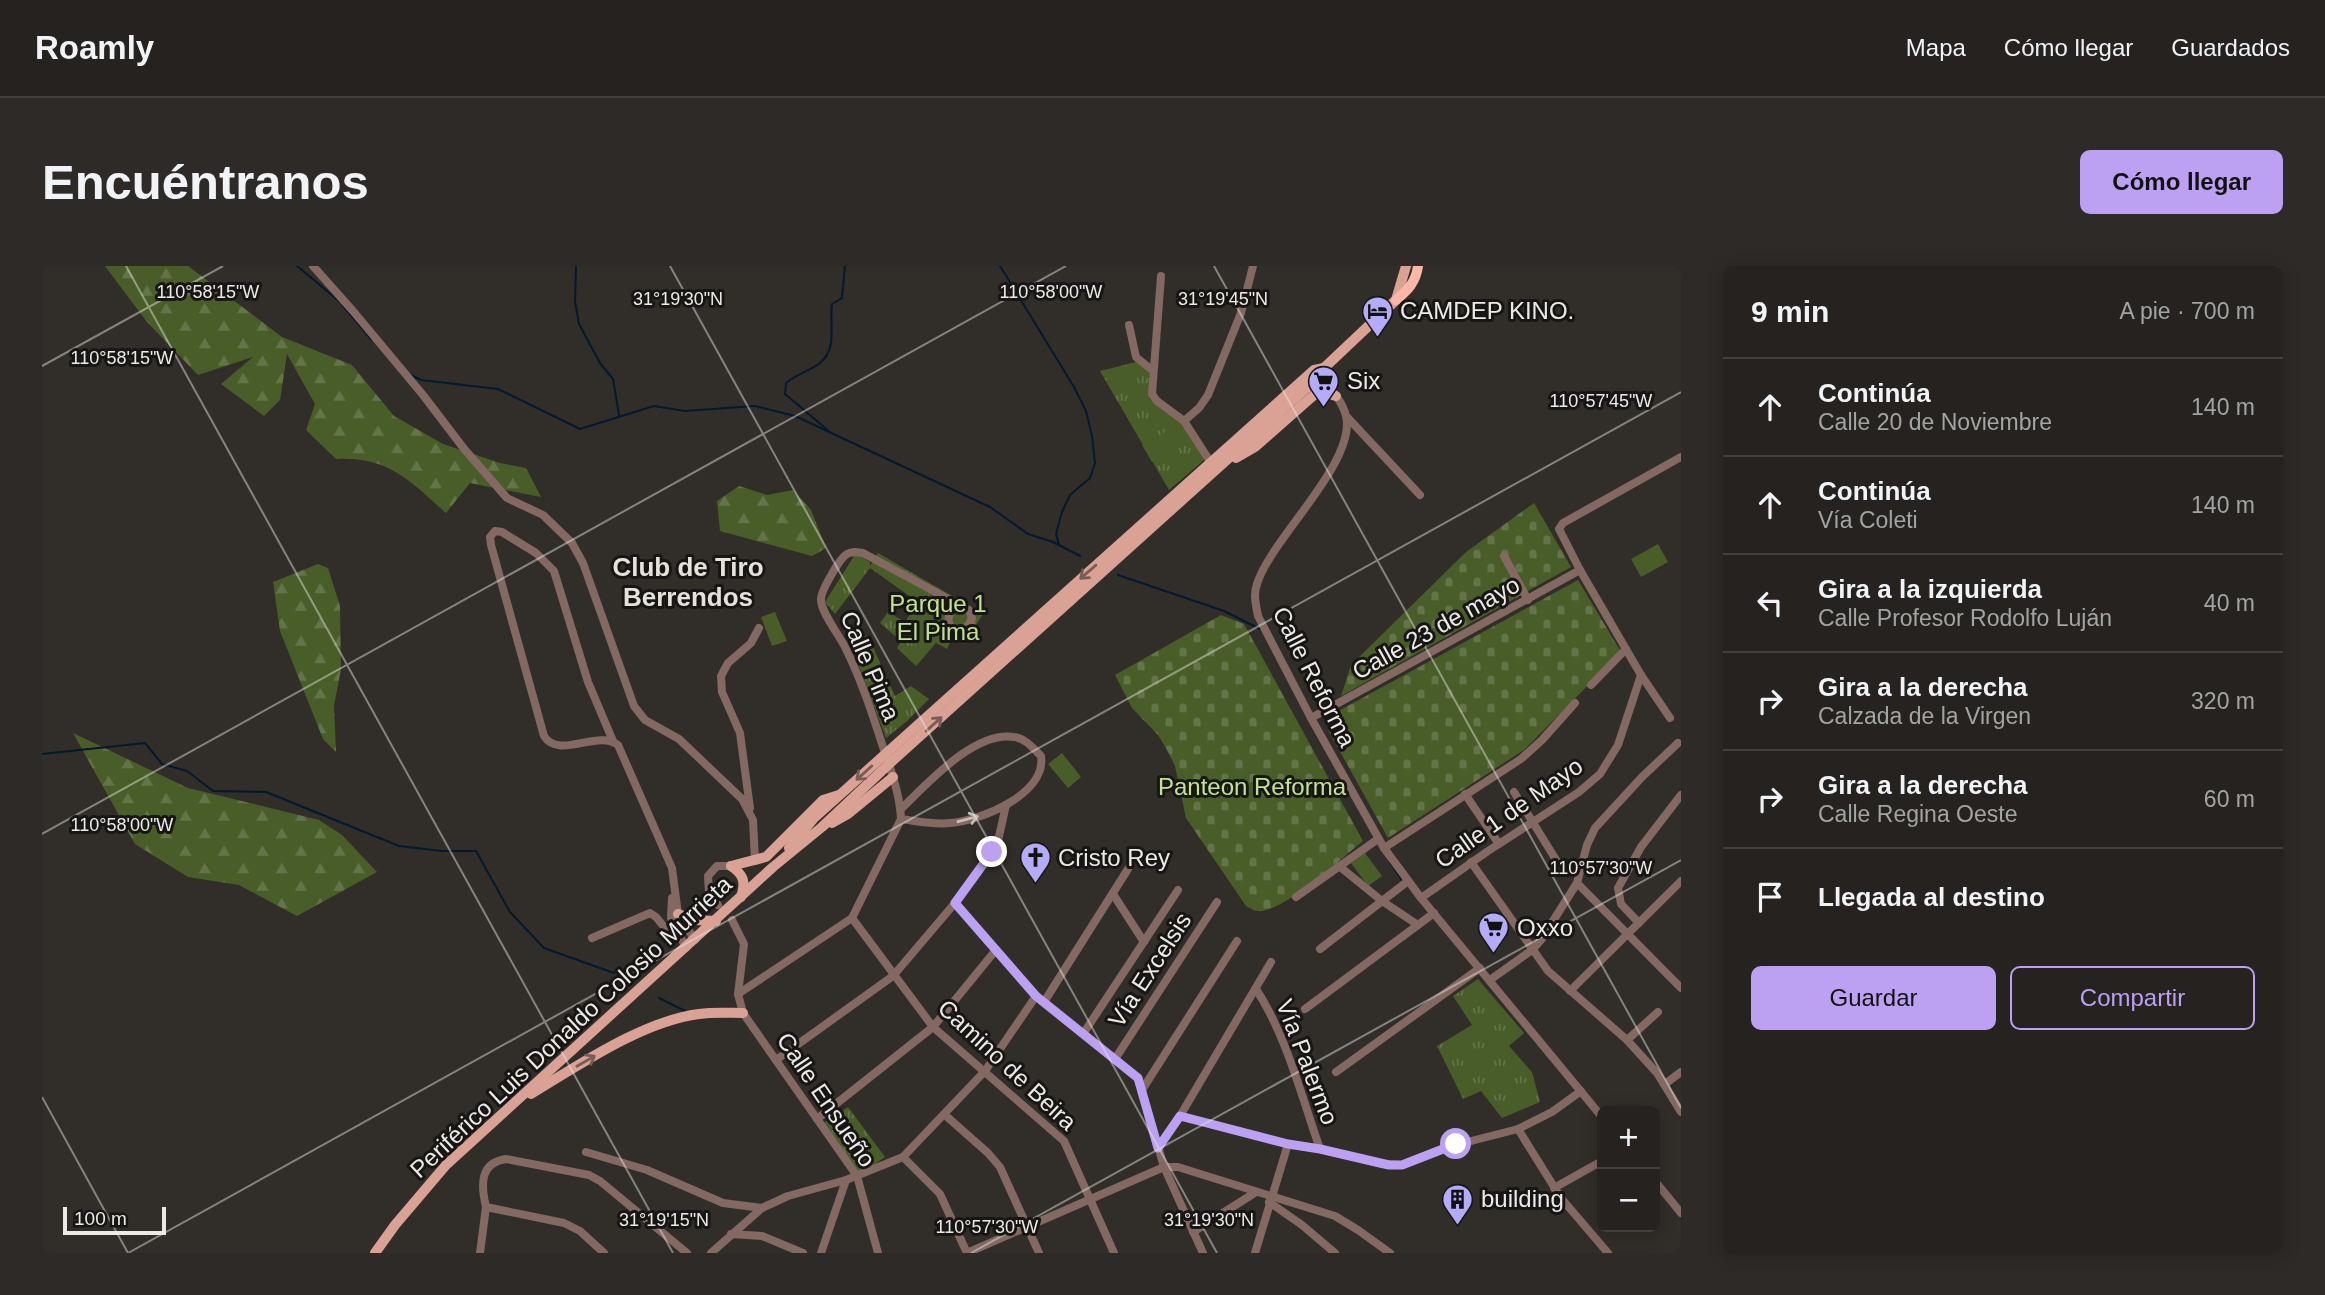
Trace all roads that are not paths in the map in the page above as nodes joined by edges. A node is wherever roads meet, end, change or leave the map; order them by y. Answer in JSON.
{"nodes":[{"id":1,"x":313,"y":266,"type":"edge"},
{"id":2,"x":1253,"y":266,"type":"edge"},
{"id":3,"x":1406,"y":266,"type":"edge"},
{"id":4,"x":1418,"y":266,"type":"edge"},
{"id":5,"x":1161,"y":276,"type":"dead end"},
{"id":6,"x":1396,"y":300,"type":"junction"},
{"id":7,"x":1129,"y":325,"type":"dead end"},
{"id":8,"x":1152,"y":370,"type":"junction"},
{"id":9,"x":1319,"y":371,"type":"junction"},
{"id":10,"x":1336,"y":396,"type":"junction"},
{"id":11,"x":1347,"y":417,"type":"junction"},
{"id":12,"x":1184,"y":421,"type":"junction"},
{"id":13,"x":1681,"y":457,"type":"edge"},
{"id":14,"x":1216,"y":466,"type":"junction"},
{"id":15,"x":1420,"y":495,"type":"dead end"},
{"id":16,"x":1504,"y":556,"type":"dead end"},
{"id":17,"x":1580,"y":570,"type":"junction"},
{"id":18,"x":1528,"y":600,"type":"junction"},
{"id":19,"x":954,"y":602,"type":"dead end"},
{"id":20,"x":759,"y":628,"type":"dead end"},
{"id":21,"x":1626,"y":649,"type":"junction"},
{"id":22,"x":1641,"y":675,"type":"junction"},
{"id":23,"x":1591,"y":685,"type":"dead end"},
{"id":24,"x":1575,"y":703,"type":"dead end"},
{"id":25,"x":1670,"y":718,"type":"dead end"},
{"id":26,"x":1311,"y":719,"type":"junction"},
{"id":27,"x":613,"y":741,"type":"junction"},
{"id":28,"x":1678,"y":743,"type":"dead end"},
{"id":29,"x":885,"y":753,"type":"junction"},
{"id":30,"x":889,"y":764,"type":"junction"},
{"id":31,"x":893,"y":778,"type":"junction"},
{"id":32,"x":1514,"y":792,"type":"dead end"},
{"id":33,"x":1465,"y":794,"type":"junction"},
{"id":34,"x":840,"y":795,"type":"junction"},
{"id":35,"x":1681,"y":795,"type":"edge"},
{"id":36,"x":1006,"y":805,"type":"junction"},
{"id":37,"x":901,"y":809,"type":"junction"},
{"id":38,"x":751,"y":812,"type":"junction"},
{"id":39,"x":814,"y":818,"type":"junction"},
{"id":40,"x":901,"y":819,"type":"junction"},
{"id":41,"x":1532,"y":823,"type":"junction"},
{"id":42,"x":822,"y":827,"type":"junction"},
{"id":43,"x":1378,"y":839,"type":"junction"},
{"id":44,"x":1499,"y":844,"type":"junction"},
{"id":45,"x":1384,"y":848,"type":"junction"},
{"id":46,"x":755,"y":861,"type":"junction"},
{"id":47,"x":1471,"y":862,"type":"junction"},
{"id":48,"x":1558,"y":863,"type":"dead end"},
{"id":49,"x":731,"y":866,"type":"junction"},
{"id":50,"x":1339,"y":866,"type":"junction"},
{"id":51,"x":774,"y":867,"type":"junction"},
{"id":52,"x":1128,"y":869,"type":"dead end"},
{"id":53,"x":1408,"y":881,"type":"junction"},
{"id":54,"x":1681,"y":881,"type":"edge"},
{"id":55,"x":1577,"y":883,"type":"junction"},
{"id":56,"x":1178,"y":890,"type":"dead end"},
{"id":57,"x":1113,"y":894,"type":"junction"},
{"id":58,"x":741,"y":897,"type":"junction"},
{"id":59,"x":1296,"y":897,"type":"dead end"},
{"id":60,"x":1421,"y":898,"type":"junction"},
{"id":61,"x":1382,"y":901,"type":"junction"},
{"id":62,"x":1217,"y":902,"type":"dead end"},
{"id":63,"x":955,"y":903,"type":"junction"},
{"id":64,"x":718,"y":905,"type":"dead end"},
{"id":65,"x":675,"y":909,"type":"junction"},
{"id":66,"x":1434,"y":913,"type":"junction"},
{"id":67,"x":852,"y":918,"type":"junction"},
{"id":68,"x":732,"y":920,"type":"dead end"},
{"id":69,"x":716,"y":921,"type":"junction"},
{"id":70,"x":1639,"y":923,"type":"junction"},
{"id":71,"x":1418,"y":925,"type":"junction"},
{"id":72,"x":679,"y":934,"type":"junction"},
{"id":73,"x":1626,"y":935,"type":"junction"},
{"id":74,"x":592,"y":938,"type":"dead end"},
{"id":75,"x":695,"y":940,"type":"junction"},
{"id":76,"x":1237,"y":941,"type":"dead end"},
{"id":77,"x":1144,"y":942,"type":"junction"},
{"id":78,"x":685,"y":948,"type":"junction"},
{"id":79,"x":1320,"y":949,"type":"dead end"},
{"id":80,"x":1532,"y":950,"type":"junction"},
{"id":81,"x":995,"y":951,"type":"junction"},
{"id":82,"x":1271,"y":962,"type":"dead end"},
{"id":83,"x":1480,"y":968,"type":"junction"},
{"id":84,"x":893,"y":976,"type":"junction"},
{"id":85,"x":1490,"y":981,"type":"junction"},
{"id":86,"x":1681,"y":988,"type":"edge"},
{"id":87,"x":1256,"y":989,"type":"junction"},
{"id":88,"x":1570,"y":991,"type":"junction"},
{"id":89,"x":738,"y":994,"type":"junction"},
{"id":90,"x":1036,"y":996,"type":"junction"},
{"id":91,"x":1044,"y":1002,"type":"junction"},
{"id":92,"x":1305,"y":1009,"type":"dead end"},
{"id":93,"x":1658,"y":1012,"type":"dead end"},
{"id":94,"x":743,"y":1013,"type":"junction"},
{"id":95,"x":933,"y":1027,"type":"junction"},
{"id":96,"x":1083,"y":1034,"type":"junction"},
{"id":97,"x":1628,"y":1040,"type":"junction"},
{"id":98,"x":1115,"y":1059,"type":"junction"},
{"id":99,"x":776,"y":1060,"type":"junction"},
{"id":100,"x":985,"y":1071,"type":"junction"},
{"id":101,"x":1336,"y":1072,"type":"dead end"},
{"id":102,"x":1681,"y":1072,"type":"edge"},
{"id":103,"x":1665,"y":1084,"type":"junction"},
{"id":104,"x":1142,"y":1090,"type":"junction"},
{"id":105,"x":1581,"y":1091,"type":"junction"},
{"id":106,"x":507,"y":1108,"type":"junction"},
{"id":107,"x":1597,"y":1111,"type":"edge"},
{"id":108,"x":1681,"y":1112,"type":"edge"},
{"id":109,"x":945,"y":1115,"type":"junction"},
{"id":110,"x":1180,"y":1116,"type":"junction"},
{"id":111,"x":817,"y":1119,"type":"junction"},
{"id":112,"x":1518,"y":1129,"type":"junction"},
{"id":113,"x":1288,"y":1144,"type":"junction"},
{"id":114,"x":1158,"y":1148,"type":"junction"},
{"id":115,"x":1320,"y":1149,"type":"junction"},
{"id":116,"x":586,"y":1152,"type":"dead end"},
{"id":117,"x":903,"y":1157,"type":"junction"},
{"id":118,"x":1597,"y":1164,"type":"edge"},
{"id":119,"x":1164,"y":1167,"type":"junction"},
{"id":120,"x":858,"y":1176,"type":"junction"},
{"id":121,"x":846,"y":1180,"type":"junction"},
{"id":122,"x":1660,"y":1187,"type":"edge"},
{"id":123,"x":1554,"y":1188,"type":"junction"},
{"id":124,"x":1256,"y":1192,"type":"junction"},
{"id":125,"x":1090,"y":1199,"type":"junction"},
{"id":126,"x":1270,"y":1200,"type":"junction"},
{"id":127,"x":486,"y":1208,"type":"junction"},
{"id":128,"x":762,"y":1208,"type":"junction"},
{"id":129,"x":1681,"y":1213,"type":"edge"},
{"id":130,"x":1027,"y":1227,"type":"junction"},
{"id":131,"x":1193,"y":1232,"type":"junction"},
{"id":132,"x":731,"y":1234,"type":"junction"},
{"id":133,"x":375,"y":1253,"type":"edge"},
{"id":134,"x":480,"y":1253,"type":"edge"},
{"id":135,"x":604,"y":1253,"type":"edge"},
{"id":136,"x":687,"y":1253,"type":"edge"},
{"id":137,"x":711,"y":1253,"type":"edge"},
{"id":138,"x":803,"y":1253,"type":"edge"},
{"id":139,"x":821,"y":1253,"type":"edge"},
{"id":140,"x":878,"y":1253,"type":"edge"},
{"id":141,"x":967,"y":1253,"type":"edge"},
{"id":142,"x":1039,"y":1253,"type":"edge"},
{"id":143,"x":1114,"y":1253,"type":"edge"},
{"id":144,"x":1203,"y":1253,"type":"edge"},
{"id":145,"x":1255,"y":1253,"type":"edge"},
{"id":146,"x":1335,"y":1253,"type":"edge"},
{"id":147,"x":1390,"y":1253,"type":"edge"},
{"id":148,"x":1608,"y":1253,"type":"edge"}],
"edges":[{"from":1,"to":38,"type":"street"},
{"from":2,"to":12,"type":"street"},
{"from":3,"to":6,"type":"main road"},
{"from":4,"to":6,"type":"highway"},
{"from":5,"to":8,"type":"street"},
{"from":6,"to":9,"type":"main road","name":"Periférico Luis Donaldo Colosio Murrieta"},
{"from":7,"to":8,"type":"street"},
{"from":8,"to":12,"type":"street"},
{"from":9,"to":10,"type":"street"},
{"from":9,"to":14,"type":"main road","name":"Periférico Luis Donaldo Colosio Murrieta"},
{"from":10,"to":11,"type":"street"},
{"from":10,"to":14,"type":"main road"},
{"from":11,"to":15,"type":"street"},
{"from":11,"to":26,"type":"street","name":"Calle Reforma"},
{"from":12,"to":14,"type":"street"},
{"from":13,"to":17,"type":"street"},
{"from":14,"to":29,"type":"main road","name":"Periférico Luis Donaldo Colosio Murrieta","one_way":true},
{"from":30,"to":14,"type":"main road","name":"Periférico Luis Donaldo Colosio Murrieta","one_way":true},
{"from":16,"to":18,"type":"street"},
{"from":17,"to":18,"type":"street","name":"Calle 23 de mayo"},
{"from":17,"to":21,"type":"street"},
{"from":18,"to":26,"type":"street","name":"Calle 23 de mayo"},
{"from":19,"to":29,"type":"street","name":"Calle Pima"},
{"from":20,"to":38,"type":"street"},
{"from":21,"to":22,"type":"street"},
{"from":21,"to":23,"type":"street"},
{"from":22,"to":25,"type":"street"},
{"from":22,"to":41,"type":"street","name":"Calle 1 de Mayo"},
{"from":24,"to":33,"type":"street"},
{"from":26,"to":43,"type":"street","name":"Calle Reforma"},
{"from":27,"to":27,"type":"street"},
{"from":27,"to":65,"type":"street"},
{"from":28,"to":55,"type":"street"},
{"from":29,"to":30,"type":"street"},
{"from":29,"to":34,"type":"main road","name":"Periférico Luis Donaldo Colosio Murrieta","one_way":true},
{"from":30,"to":31,"type":"street"},
{"from":30,"to":42,"type":"main road","name":"Periférico Luis Donaldo Colosio Murrieta"},
{"from":31,"to":37,"type":"street"},
{"from":31,"to":42,"type":"main road"},
{"from":32,"to":41,"type":"street"},
{"from":33,"to":44,"type":"street"},
{"from":33,"to":45,"type":"street"},
{"from":34,"to":39,"type":"main road","name":"Periférico Luis Donaldo Colosio Murrieta"},
{"from":34,"to":46,"type":"main road"},
{"from":35,"to":70,"type":"street"},
{"from":36,"to":37,"type":"street"},
{"from":40,"to":36,"type":"street","one_way":true},
{"from":36,"to":63,"type":"street"},
{"from":37,"to":40,"type":"street"},
{"from":38,"to":46,"type":"street"},
{"from":39,"to":42,"type":"main road"},
{"from":39,"to":51,"type":"main road","name":"Periférico Luis Donaldo Colosio Murrieta"},
{"from":40,"to":67,"type":"street"},
{"from":41,"to":44,"type":"street","name":"Calle 1 de Mayo"},
{"from":41,"to":48,"type":"street"},
{"from":42,"to":51,"type":"main road","name":"Periférico Luis Donaldo Colosio Murrieta"},
{"from":43,"to":45,"type":"street","name":"Calle Reforma"},
{"from":43,"to":50,"type":"street"},
{"from":44,"to":47,"type":"street","name":"Calle 1 de Mayo"},
{"from":45,"to":53,"type":"street","name":"Calle Reforma"},
{"from":46,"to":49,"type":"main road"},
{"from":47,"to":60,"type":"street","name":"Calle 1 de Mayo"},
{"from":47,"to":80,"type":"street"},
{"from":49,"to":58,"type":"main road"},
{"from":49,"to":64,"type":"street"},
{"from":50,"to":59,"type":"street"},
{"from":50,"to":61,"type":"street"},
{"from":51,"to":58,"type":"main road","name":"Periférico Luis Donaldo Colosio Murrieta"},
{"from":52,"to":57,"type":"street"},
{"from":53,"to":60,"type":"street","name":"Calle Reforma"},
{"from":53,"to":61,"type":"street"},
{"from":54,"to":70,"type":"street"},
{"from":55,"to":73,"type":"street"},
{"from":55,"to":80,"type":"street"},
{"from":56,"to":77,"type":"street"},
{"from":57,"to":77,"type":"street"},
{"from":57,"to":91,"type":"street"},
{"from":58,"to":69,"type":"main road","name":"Periférico Luis Donaldo Colosio Murrieta"},
{"from":60,"to":66,"type":"street","name":"Calle Reforma"},
{"from":61,"to":71,"type":"street"},
{"from":61,"to":79,"type":"street"},
{"from":62,"to":98,"type":"street","name":"Vía Excelsis"},
{"from":63,"to":81,"type":"street"},
{"from":63,"to":84,"type":"street"},
{"from":65,"to":69,"type":"main road"},
{"from":65,"to":72,"type":"street"},
{"from":65,"to":75,"type":"street"},
{"from":66,"to":71,"type":"street"},
{"from":66,"to":83,"type":"street","name":"Calle Reforma"},
{"from":67,"to":84,"type":"street","name":"Camino de Beira"},
{"from":67,"to":89,"type":"street"},
{"from":68,"to":89,"type":"street"},
{"from":69,"to":75,"type":"main road","name":"Periférico Luis Donaldo Colosio Murrieta"},
{"from":70,"to":73,"type":"street"},
{"from":71,"to":92,"type":"street"},
{"from":72,"to":74,"type":"street"},
{"from":72,"to":78,"type":"street"},
{"from":73,"to":86,"type":"street"},
{"from":73,"to":88,"type":"street"},
{"from":75,"to":78,"type":"main road","name":"Periférico Luis Donaldo Colosio Murrieta"},
{"from":76,"to":104,"type":"street"},
{"from":77,"to":96,"type":"street"},
{"from":78,"to":106,"type":"main road","name":"Periférico Luis Donaldo Colosio Murrieta"},
{"from":80,"to":85,"type":"street"},
{"from":80,"to":88,"type":"street"},
{"from":81,"to":90,"type":"street"},
{"from":81,"to":95,"type":"street"},
{"from":82,"to":87,"type":"street"},
{"from":83,"to":85,"type":"street","name":"Calle Reforma"},
{"from":83,"to":101,"type":"street"},
{"from":84,"to":95,"type":"street","name":"Camino de Beira"},
{"from":84,"to":99,"type":"street"},
{"from":85,"to":105,"type":"street","name":"Calle Reforma"},
{"from":87,"to":110,"type":"street"},
{"from":87,"to":115,"type":"street","name":"Vía Palermo"},
{"from":88,"to":97,"type":"street"},
{"from":89,"to":94,"type":"street"},
{"from":90,"to":91,"type":"street"},
{"from":90,"to":100,"type":"street"},
{"from":91,"to":96,"type":"street"},
{"from":93,"to":97,"type":"street"},
{"from":94,"to":99,"type":"street","name":"Calle Ensueño"},
{"from":106,"to":94,"type":"main road","one_way":true},
{"from":95,"to":100,"type":"street","name":"Camino de Beira"},
{"from":95,"to":111,"type":"street"},
{"from":96,"to":98,"type":"street"},
{"from":97,"to":103,"type":"street"},
{"from":98,"to":104,"type":"street"},
{"from":99,"to":111,"type":"street","name":"Calle Ensueño"},
{"from":100,"to":109,"type":"street"},
{"from":100,"to":125,"type":"street","name":"Camino de Beira"},
{"from":102,"to":103,"type":"street"},
{"from":103,"to":108,"type":"street"},
{"from":104,"to":114,"type":"street"},
{"from":105,"to":107,"type":"street","name":"Calle Reforma"},
{"from":105,"to":112,"type":"street"},
{"from":106,"to":133,"type":"main road","name":"Periférico Luis Donaldo Colosio Murrieta"},
{"from":109,"to":117,"type":"street"},
{"from":109,"to":130,"type":"street"},
{"from":110,"to":113,"type":"street"},
{"from":110,"to":114,"type":"street"},
{"from":111,"to":120,"type":"street","name":"Calle Ensueño"},
{"from":112,"to":115,"type":"street"},
{"from":112,"to":123,"type":"street"},
{"from":113,"to":115,"type":"street"},
{"from":113,"to":126,"type":"street"},
{"from":114,"to":119,"type":"street"},
{"from":116,"to":128,"type":"street"},
{"from":117,"to":120,"type":"street"},
{"from":117,"to":141,"type":"street"},
{"from":118,"to":123,"type":"street"},
{"from":119,"to":124,"type":"street"},
{"from":119,"to":125,"type":"street"},
{"from":119,"to":131,"type":"street"},
{"from":120,"to":121,"type":"street"},
{"from":120,"to":140,"type":"street","name":"Calle Ensueño"},
{"from":121,"to":128,"type":"street"},
{"from":121,"to":139,"type":"street"},
{"from":122,"to":129,"type":"street"},
{"from":123,"to":148,"type":"street"},
{"from":124,"to":126,"type":"street"},
{"from":124,"to":131,"type":"street"},
{"from":125,"to":130,"type":"street"},
{"from":125,"to":143,"type":"street","name":"Camino de Beira"},
{"from":126,"to":145,"type":"street"},
{"from":126,"to":146,"type":"street"},
{"from":126,"to":147,"type":"street"},
{"from":127,"to":134,"type":"street"},
{"from":127,"to":135,"type":"street"},
{"from":127,"to":136,"type":"street"},
{"from":128,"to":132,"type":"street"},
{"from":130,"to":141,"type":"street"},
{"from":130,"to":142,"type":"street"},
{"from":131,"to":144,"type":"street"},
{"from":132,"to":137,"type":"street"},
{"from":132,"to":138,"type":"street"}]}
